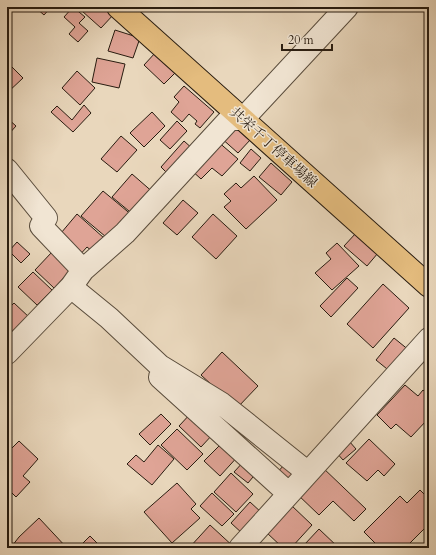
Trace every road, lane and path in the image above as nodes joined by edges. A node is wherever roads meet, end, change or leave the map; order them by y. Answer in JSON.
{"nodes":[{"id":1,"x":118,"y":7,"type":"edge"},
{"id":2,"x":347,"y":7,"type":"edge"},
{"id":3,"x":242,"y":119,"type":"junction"},
{"id":4,"x":7,"y":170,"type":"edge"},
{"id":5,"x":73,"y":283,"type":"junction"},
{"id":6,"x":429,"y":286,"type":"edge"},
{"id":7,"x":429,"y":339,"type":"edge"},
{"id":8,"x":7,"y":353,"type":"edge"},
{"id":9,"x":307,"y":472,"type":"junction"},
{"id":10,"x":288,"y":493,"type":"junction"},
{"id":11,"x":240,"y":548,"type":"edge"}],
"edges":[{"from":1,"to":3,"type":"main road","name":"共栄千丁停車場線"},
{"from":2,"to":3,"type":"street"},
{"from":3,"to":5,"type":"street"},
{"from":3,"to":6,"type":"main road","name":"共栄千丁停車場線"},
{"from":4,"to":5,"type":"street"},
{"from":5,"to":8,"type":"street"},
{"from":5,"to":9,"type":"street"},
{"from":5,"to":10,"type":"street"},
{"from":7,"to":9,"type":"street"},
{"from":9,"to":10,"type":"street"},
{"from":10,"to":11,"type":"street"}]}
